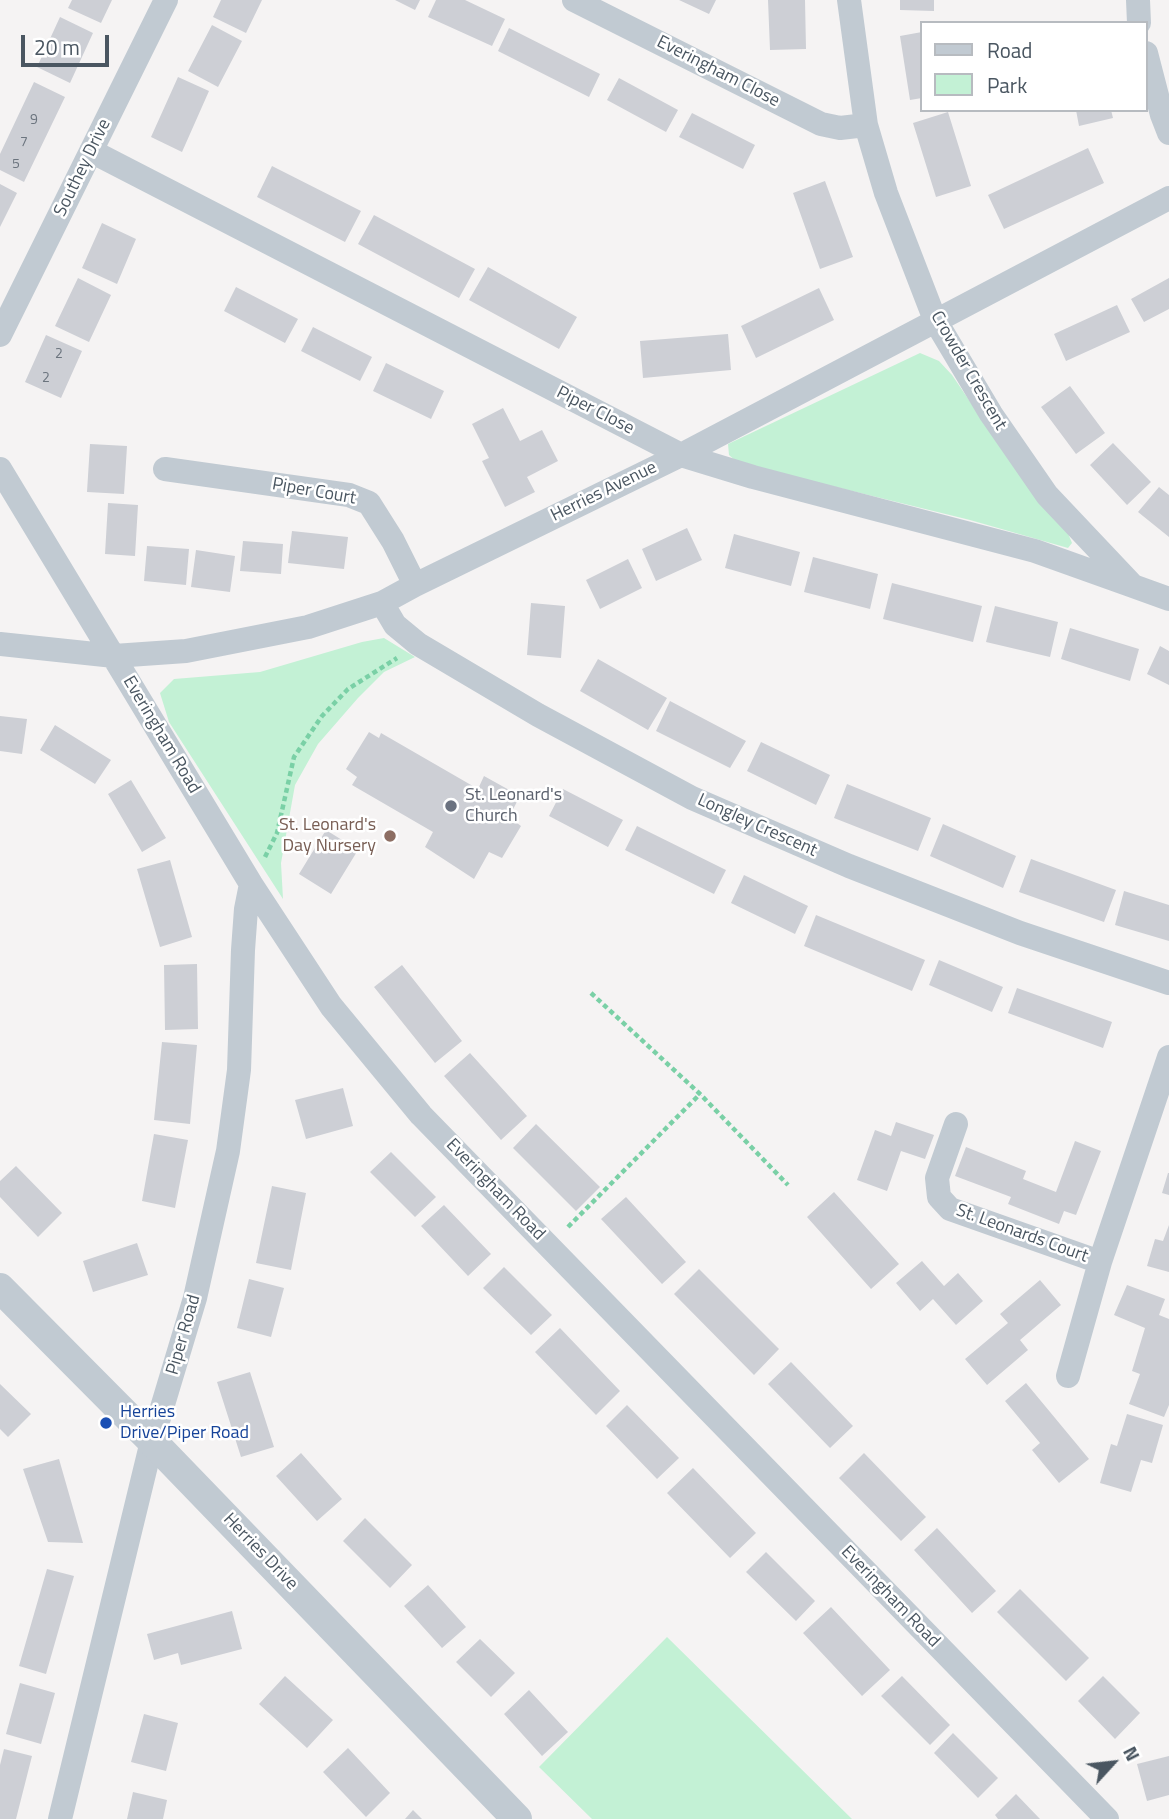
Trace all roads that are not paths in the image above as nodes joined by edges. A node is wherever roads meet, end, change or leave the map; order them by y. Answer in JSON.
{"nodes":[{"id":1,"x":166,"y":0,"type":"edge"},
{"id":2,"x":574,"y":0,"type":"edge"},
{"id":3,"x":849,"y":0,"type":"edge"},
{"id":4,"x":1138,"y":0,"type":"edge"},
{"id":5,"x":1139,"y":21,"type":"edge"},
{"id":6,"x":1148,"y":61,"type":"edge"},
{"id":7,"x":866,"y":125,"type":"junction"},
{"id":8,"x":1169,"y":133,"type":"edge"},
{"id":9,"x":91,"y":151,"type":"junction"},
{"id":10,"x":1169,"y":198,"type":"edge"},
{"id":11,"x":935,"y":320,"type":"junction"},
{"id":12,"x":0,"y":335,"type":"edge"},
{"id":13,"x":681,"y":455,"type":"junction"},
{"id":14,"x":165,"y":469,"type":"dead end"},
{"id":15,"x":0,"y":470,"type":"edge"},
{"id":16,"x":415,"y":585,"type":"junction"},
{"id":17,"x":1133,"y":586,"type":"junction"},
{"id":18,"x":1169,"y":599,"type":"edge"},
{"id":19,"x":382,"y":603,"type":"junction"},
{"id":20,"x":0,"y":644,"type":"edge"},
{"id":21,"x":114,"y":656,"type":"junction"},
{"id":22,"x":251,"y":884,"type":"junction"},
{"id":23,"x":1169,"y":982,"type":"edge"},
{"id":24,"x":1169,"y":1057,"type":"edge"},
{"id":25,"x":956,"y":1124,"type":"dead end"},
{"id":26,"x":1100,"y":1262,"type":"junction"},
{"id":27,"x":0,"y":1288,"type":"edge"},
{"id":28,"x":1068,"y":1376,"type":"dead end"},
{"id":29,"x":152,"y":1441,"type":"junction"},
{"id":30,"x":60,"y":1819,"type":"edge"},
{"id":31,"x":517,"y":1819,"type":"edge"},
{"id":32,"x":1107,"y":1819,"type":"edge"}],
"edges":[{"from":1,"to":9,"type":"street","name":"Southey Drive"},
{"from":2,"to":7,"type":"street","name":"Everingham Close"},
{"from":3,"to":7,"type":"street","name":"Crowder Crescent"},
{"from":4,"to":5,"type":"street"},
{"from":6,"to":8,"type":"street"},
{"from":7,"to":11,"type":"street","name":"Crowder Crescent"},
{"from":9,"to":12,"type":"street","name":"Southey Drive"},
{"from":9,"to":13,"type":"street","name":"Piper Close"},
{"from":10,"to":11,"type":"street","name":"Herries Avenue"},
{"from":11,"to":13,"type":"street","name":"Herries Avenue"},
{"from":11,"to":17,"type":"street","name":"Crowder Crescent"},
{"from":13,"to":16,"type":"street","name":"Herries Avenue"},
{"from":13,"to":17,"type":"street","name":"Piper Close"},
{"from":14,"to":16,"type":"street","name":"Piper Court"},
{"from":15,"to":21,"type":"street","name":"Everingham Road"},
{"from":16,"to":19,"type":"street","name":"Herries Avenue"},
{"from":17,"to":18,"type":"street","name":"Crowder Crescent"},
{"from":19,"to":21,"type":"street","name":"Herries Avenue"},
{"from":19,"to":23,"type":"street","name":"Longley Crescent"},
{"from":20,"to":21,"type":"street","name":"Herries Avenue"},
{"from":21,"to":22,"type":"street","name":"Everingham Road"},
{"from":22,"to":29,"type":"street","name":"Piper Road"},
{"from":22,"to":32,"type":"street","name":"Everingham Road"},
{"from":24,"to":26,"type":"street","name":"St. Leonards Court"},
{"from":25,"to":26,"type":"street","name":"St. Leonards Court"},
{"from":26,"to":28,"type":"street","name":"St. Leonards Court"},
{"from":27,"to":29,"type":"street","name":"Herries Drive"},
{"from":29,"to":30,"type":"street","name":"Piper Road"},
{"from":29,"to":31,"type":"street","name":"Herries Drive"}]}
